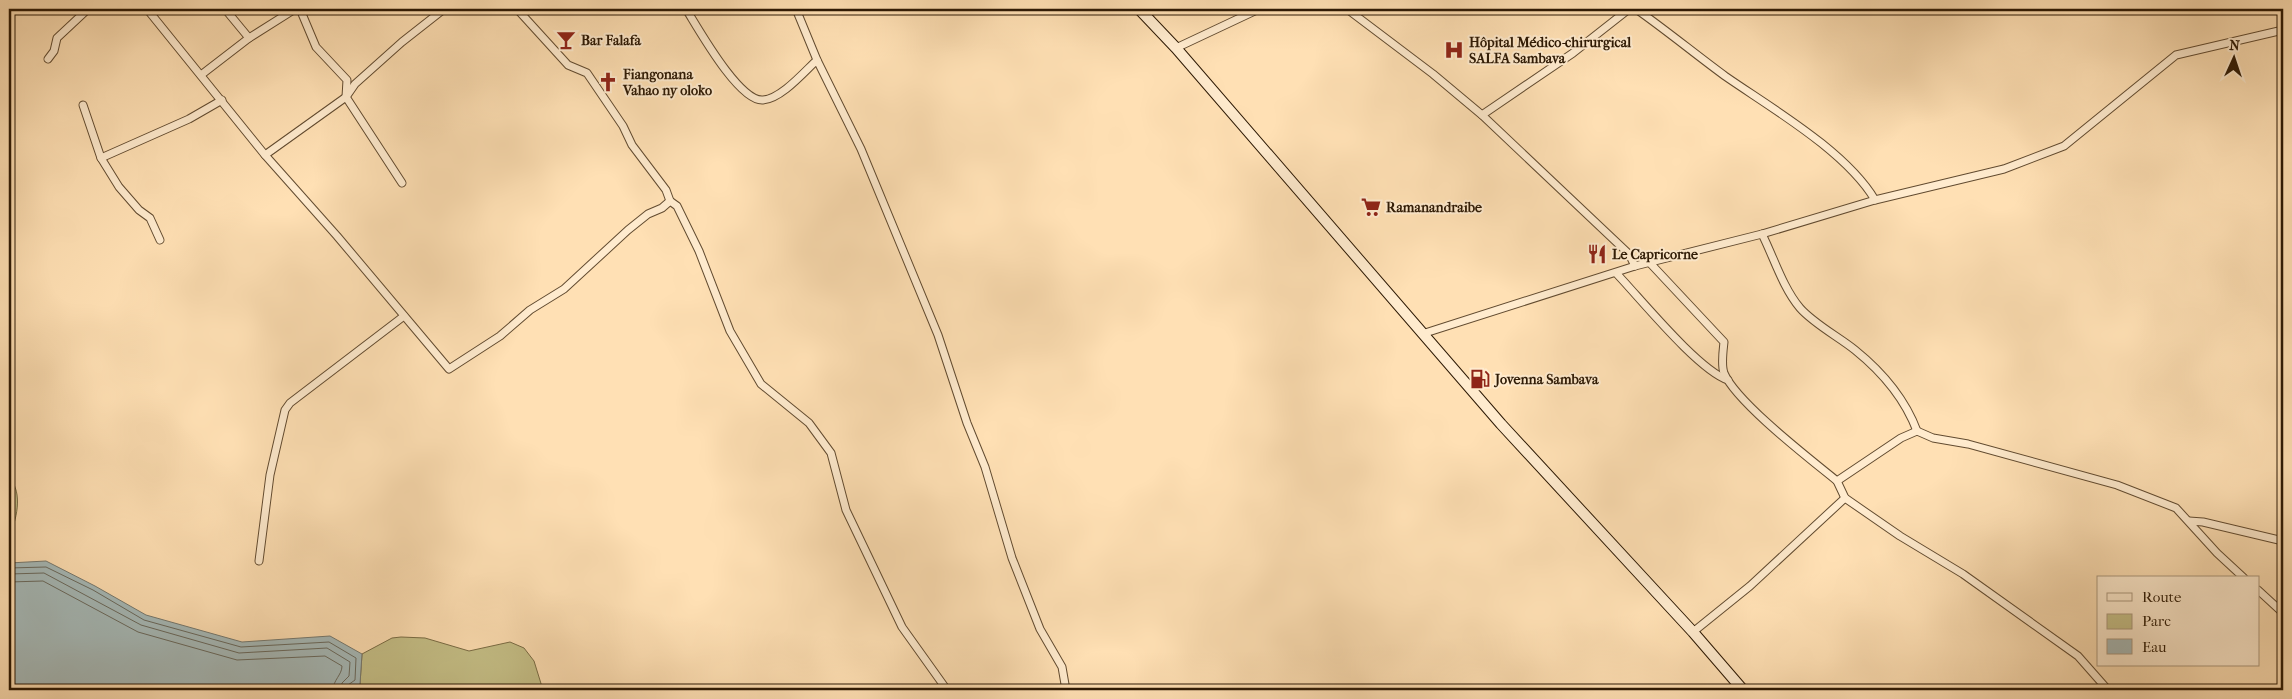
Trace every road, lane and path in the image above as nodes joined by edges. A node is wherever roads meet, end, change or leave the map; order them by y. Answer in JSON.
{"nodes":[{"id":1,"x":88,"y":9,"type":"edge"},
{"id":2,"x":147,"y":9,"type":"edge"},
{"id":3,"x":225,"y":9,"type":"edge"},
{"id":4,"x":296,"y":9,"type":"edge"},
{"id":5,"x":300,"y":9,"type":"edge"},
{"id":6,"x":444,"y":9,"type":"edge"},
{"id":7,"x":517,"y":9,"type":"edge"},
{"id":8,"x":686,"y":9,"type":"edge"},
{"id":9,"x":796,"y":9,"type":"edge"},
{"id":10,"x":1140,"y":9,"type":"edge"},
{"id":11,"x":1258,"y":9,"type":"edge"},
{"id":12,"x":1347,"y":9,"type":"edge"},
{"id":13,"x":1629,"y":9,"type":"edge"},
{"id":14,"x":1636,"y":9,"type":"edge"},
{"id":15,"x":2283,"y":30,"type":"edge"},
{"id":16,"x":249,"y":38,"type":"junction"},
{"id":17,"x":1176,"y":48,"type":"junction"},
{"id":18,"x":48,"y":59,"type":"dead end"},
{"id":19,"x":817,"y":60,"type":"junction"},
{"id":20,"x":201,"y":75,"type":"junction"},
{"id":21,"x":346,"y":97,"type":"junction"},
{"id":22,"x":222,"y":100,"type":"junction"},
{"id":23,"x":83,"y":105,"type":"dead end"},
{"id":24,"x":1482,"y":115,"type":"junction"},
{"id":25,"x":265,"y":155,"type":"junction"},
{"id":26,"x":101,"y":158,"type":"junction"},
{"id":27,"x":402,"y":183,"type":"dead end"},
{"id":28,"x":1875,"y":200,"type":"junction"},
{"id":29,"x":670,"y":201,"type":"junction"},
{"id":30,"x":1762,"y":234,"type":"junction"},
{"id":31,"x":160,"y":240,"type":"dead end"},
{"id":32,"x":1650,"y":263,"type":"junction"},
{"id":33,"x":1635,"y":266,"type":"junction"},
{"id":34,"x":1616,"y":273,"type":"junction"},
{"id":35,"x":404,"y":316,"type":"junction"},
{"id":36,"x":1422,"y":334,"type":"junction"},
{"id":37,"x":1728,"y":380,"type":"junction"},
{"id":38,"x":1917,"y":430,"type":"junction"},
{"id":39,"x":1837,"y":481,"type":"junction"},
{"id":40,"x":1845,"y":498,"type":"junction"},
{"id":41,"x":2189,"y":521,"type":"junction"},
{"id":42,"x":2283,"y":541,"type":"edge"},
{"id":43,"x":259,"y":561,"type":"dead end"},
{"id":44,"x":2242,"y":576,"type":"edge"},
{"id":45,"x":2260,"y":592,"type":"edge"},
{"id":46,"x":2283,"y":613,"type":"edge"},
{"id":47,"x":1693,"y":632,"type":"junction"},
{"id":48,"x":947,"y":690,"type":"edge"},
{"id":49,"x":1066,"y":690,"type":"edge"},
{"id":50,"x":1743,"y":690,"type":"edge"},
{"id":51,"x":2108,"y":690,"type":"edge"}],
"edges":[{"from":1,"to":18,"type":"street"},
{"from":2,"to":20,"type":"street"},
{"from":3,"to":16,"type":"street"},
{"from":4,"to":16,"type":"street"},
{"from":5,"to":21,"type":"street"},
{"from":6,"to":21,"type":"street"},
{"from":7,"to":29,"type":"street"},
{"from":8,"to":19,"type":"street"},
{"from":9,"to":19,"type":"street"},
{"from":10,"to":17,"type":"main road"},
{"from":11,"to":17,"type":"street"},
{"from":12,"to":24,"type":"street"},
{"from":13,"to":24,"type":"street"},
{"from":14,"to":28,"type":"street"},
{"from":15,"to":28,"type":"street"},
{"from":16,"to":20,"type":"street"},
{"from":17,"to":36,"type":"main road"},
{"from":19,"to":49,"type":"street"},
{"from":20,"to":22,"type":"street"},
{"from":21,"to":25,"type":"street"},
{"from":21,"to":27,"type":"street"},
{"from":22,"to":25,"type":"street"},
{"from":22,"to":26,"type":"street"},
{"from":23,"to":26,"type":"street"},
{"from":24,"to":33,"type":"street"},
{"from":25,"to":35,"type":"street"},
{"from":26,"to":31,"type":"street"},
{"from":28,"to":30,"type":"street"},
{"from":29,"to":35,"type":"street"},
{"from":29,"to":48,"type":"street"},
{"from":30,"to":32,"type":"street"},
{"from":30,"to":38,"type":"street"},
{"from":32,"to":33,"type":"street"},
{"from":32,"to":37,"type":"street"},
{"from":33,"to":34,"type":"street"},
{"from":34,"to":36,"type":"street"},
{"from":34,"to":37,"type":"street"},
{"from":35,"to":43,"type":"street"},
{"from":36,"to":47,"type":"main road"},
{"from":37,"to":39,"type":"street"},
{"from":38,"to":39,"type":"street"},
{"from":38,"to":41,"type":"street"},
{"from":39,"to":40,"type":"street"},
{"from":40,"to":47,"type":"street"},
{"from":40,"to":51,"type":"street"},
{"from":41,"to":42,"type":"street"},
{"from":41,"to":44,"type":"street"},
{"from":45,"to":46,"type":"street"},
{"from":47,"to":50,"type":"main road"}]}
